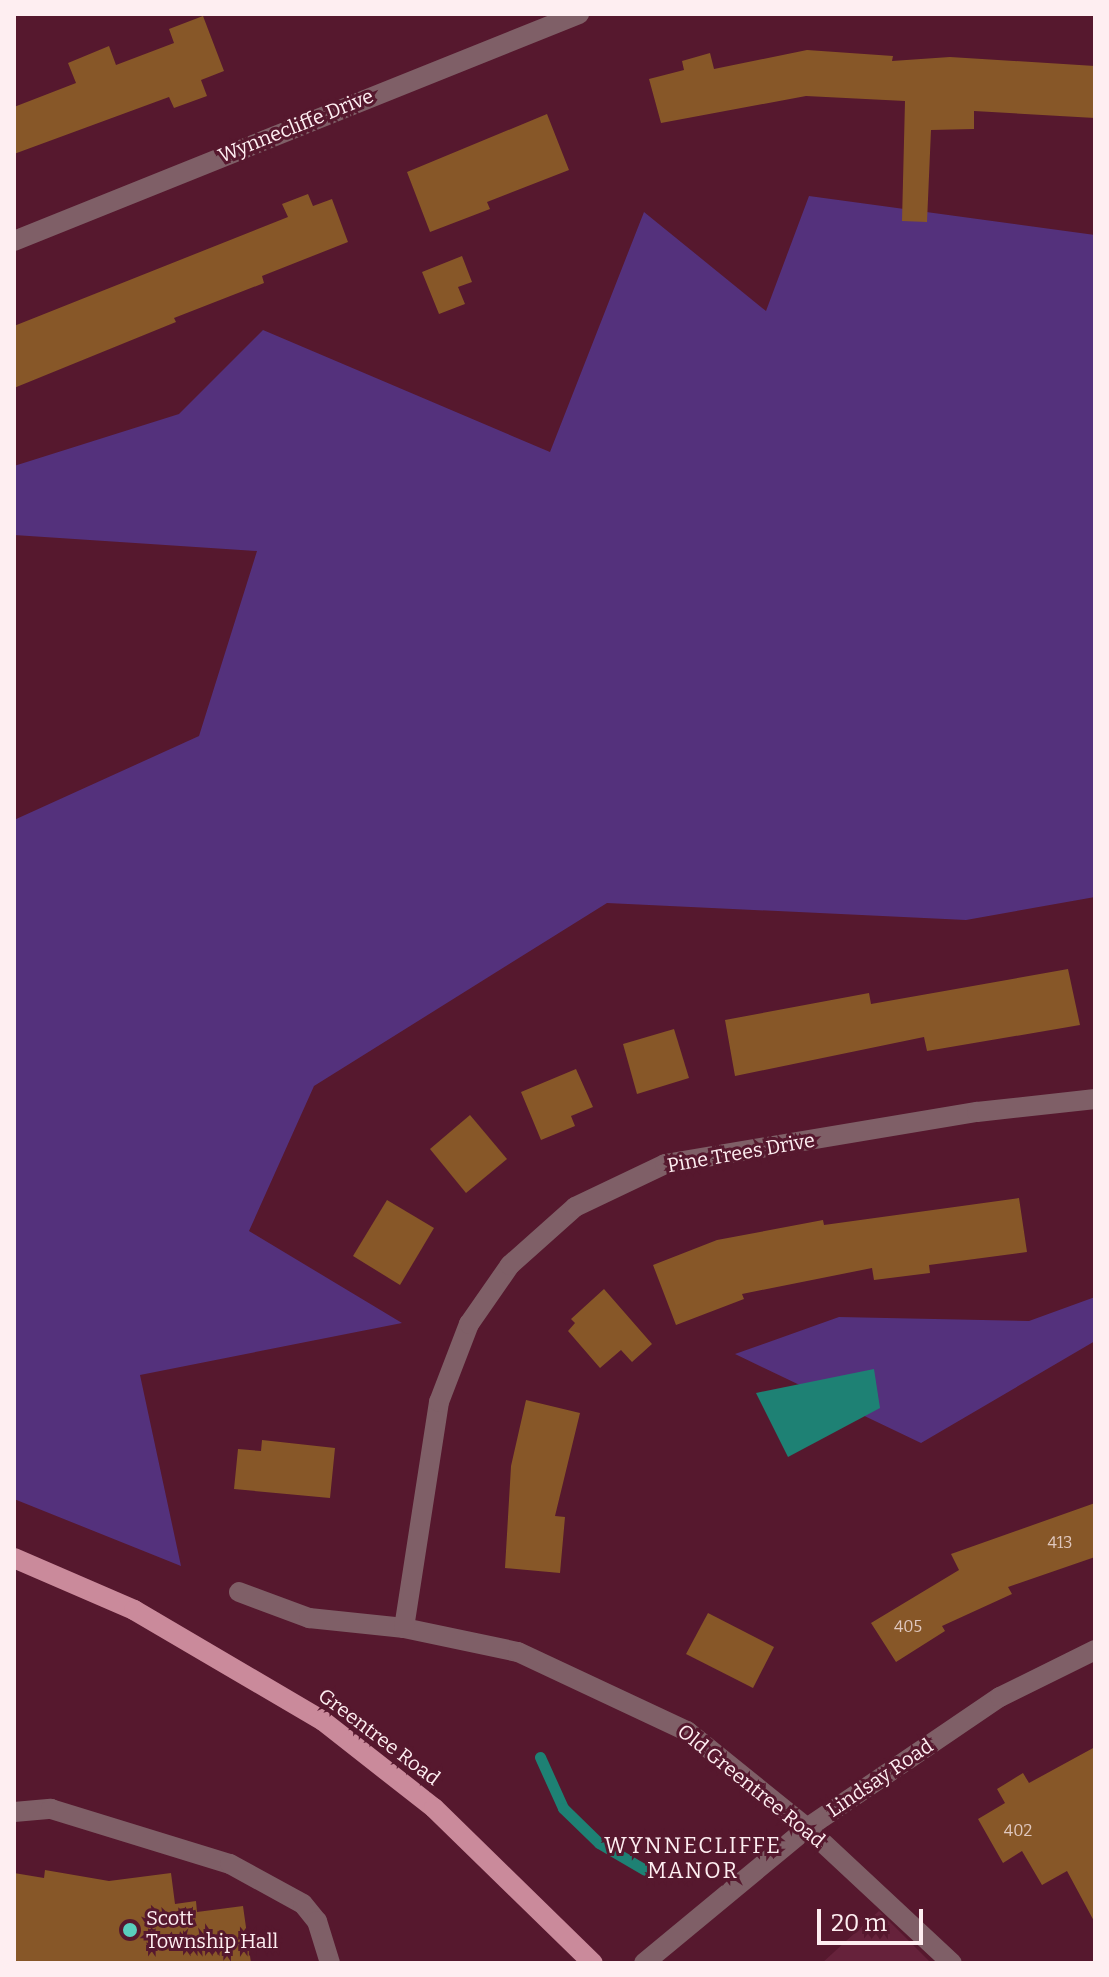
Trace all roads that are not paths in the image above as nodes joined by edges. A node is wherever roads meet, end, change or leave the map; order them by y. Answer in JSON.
{"nodes":[{"id":1,"x":579,"y":14,"type":"edge"},
{"id":2,"x":14,"y":241,"type":"edge"},
{"id":3,"x":1095,"y":1099,"type":"edge"},
{"id":4,"x":14,"y":1558,"type":"edge"},
{"id":5,"x":239,"y":1592,"type":"dead end"},
{"id":6,"x":404,"y":1628,"type":"junction"},
{"id":7,"x":1095,"y":1650,"type":"edge"},
{"id":8,"x":14,"y":1812,"type":"edge"},
{"id":9,"x":807,"y":1828,"type":"junction"},
{"id":10,"x":330,"y":1963,"type":"edge"},
{"id":11,"x":593,"y":1963,"type":"edge"},
{"id":12,"x":644,"y":1963,"type":"edge"},
{"id":13,"x":952,"y":1963,"type":"edge"}],
"edges":[{"from":1,"to":2,"type":"street","name":"Wynnecliffe Drive"},
{"from":3,"to":6,"type":"street","name":"Pine Trees Drive"},
{"from":4,"to":11,"type":"main road","name":"Greentree Road"},
{"from":5,"to":6,"type":"street","name":"Old Greentree Road"},
{"from":6,"to":9,"type":"street","name":"Old Greentree Road"},
{"from":7,"to":9,"type":"street","name":"Lindsay Road"},
{"from":8,"to":10,"type":"street"},
{"from":9,"to":12,"type":"street","name":"Lindsay Road"},
{"from":9,"to":13,"type":"street","name":"Old Greentree Road"}]}
